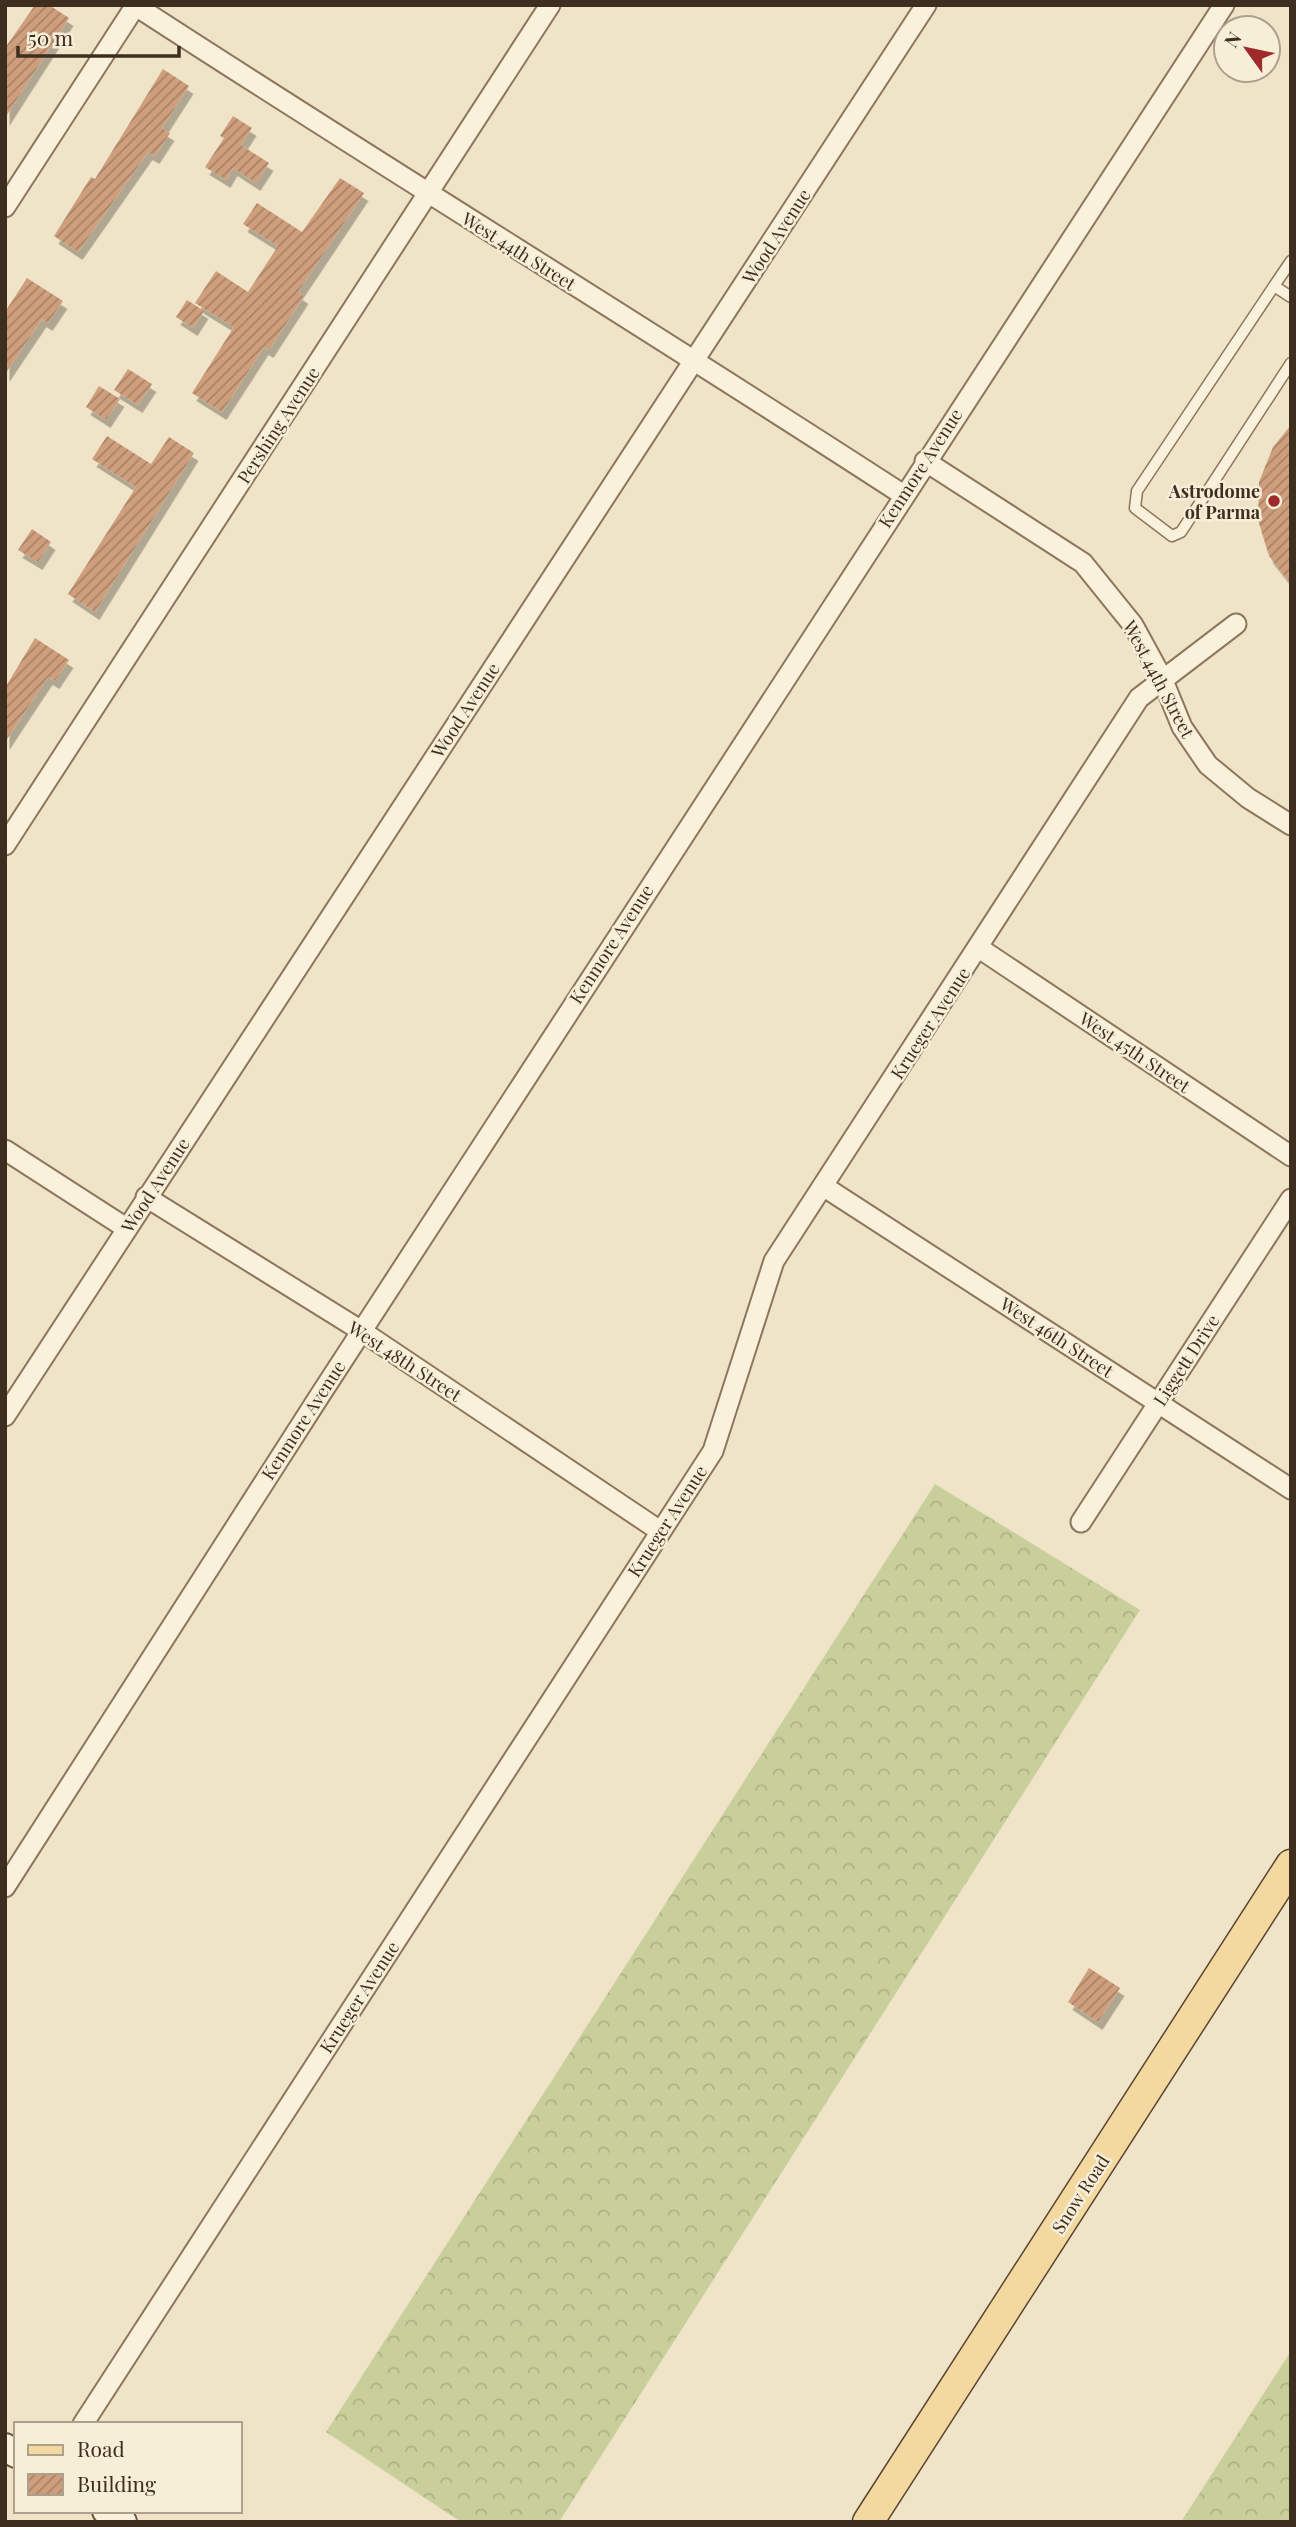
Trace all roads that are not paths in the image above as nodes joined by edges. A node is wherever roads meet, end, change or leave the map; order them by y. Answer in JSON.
{"nodes":[{"id":1,"x":136,"y":5,"type":"edge"},
{"id":2,"x":550,"y":5,"type":"edge"},
{"id":3,"x":926,"y":5,"type":"edge"},
{"id":4,"x":1224,"y":5,"type":"edge"},
{"id":5,"x":427,"y":195,"type":"junction"},
{"id":6,"x":5,"y":207,"type":"edge"},
{"id":7,"x":1291,"y":261,"type":"edge"},
{"id":8,"x":1275,"y":286,"type":"junction"},
{"id":9,"x":1291,"y":296,"type":"edge"},
{"id":10,"x":694,"y":359,"type":"junction"},
{"id":11,"x":1291,"y":363,"type":"edge"},
{"id":12,"x":925,"y":461,"type":"junction"},
{"id":13,"x":902,"y":494,"type":"junction"},
{"id":14,"x":1236,"y":624,"type":"dead end"},
{"id":15,"x":1162,"y":678,"type":"junction"},
{"id":16,"x":1291,"y":825,"type":"edge"},
{"id":17,"x":5,"y":845,"type":"edge"},
{"id":18,"x":979,"y":948,"type":"junction"},
{"id":19,"x":5,"y":1150,"type":"edge"},
{"id":20,"x":1291,"y":1156,"type":"edge"},
{"id":21,"x":823,"y":1186,"type":"junction"},
{"id":22,"x":146,"y":1197,"type":"junction"},
{"id":23,"x":1291,"y":1199,"type":"edge"},
{"id":24,"x":126,"y":1228,"type":"junction"},
{"id":25,"x":360,"y":1330,"type":"junction"},
{"id":26,"x":1158,"y":1403,"type":"junction"},
{"id":27,"x":5,"y":1416,"type":"edge"},
{"id":28,"x":1291,"y":1489,"type":"edge"},
{"id":29,"x":1082,"y":1522,"type":"dead end"},
{"id":30,"x":660,"y":1531,"type":"junction"},
{"id":31,"x":1291,"y":1866,"type":"edge"},
{"id":32,"x":5,"y":1887,"type":"edge"},
{"id":33,"x":84,"y":2422,"type":"edge"},
{"id":34,"x":868,"y":2522,"type":"edge"}],
"edges":[{"from":1,"to":5,"type":"street","name":"West 44th Street"},
{"from":1,"to":6,"type":"street"},
{"from":2,"to":5,"type":"street","name":"Pershing Avenue"},
{"from":3,"to":10,"type":"street","name":"Wood Avenue"},
{"from":4,"to":12,"type":"street","name":"Kenmore Avenue"},
{"from":5,"to":10,"type":"street","name":"West 44th Street"},
{"from":5,"to":17,"type":"street","name":"Pershing Avenue"},
{"from":7,"to":8,"type":"lane"},
{"from":8,"to":9,"type":"lane"},
{"from":8,"to":11,"type":"lane"},
{"from":10,"to":13,"type":"street","name":"West 44th Street"},
{"from":10,"to":22,"type":"street","name":"Wood Avenue"},
{"from":12,"to":13,"type":"street","name":"Kenmore Avenue"},
{"from":12,"to":15,"type":"street","name":"West 44th Street"},
{"from":13,"to":25,"type":"street","name":"Kenmore Avenue"},
{"from":14,"to":15,"type":"street","name":"Krueger Avenue"},
{"from":15,"to":16,"type":"street","name":"West 44th Street"},
{"from":15,"to":18,"type":"street","name":"Krueger Avenue"},
{"from":18,"to":20,"type":"street","name":"West 45th Street"},
{"from":18,"to":21,"type":"street","name":"Krueger Avenue"},
{"from":19,"to":24,"type":"street"},
{"from":21,"to":26,"type":"street","name":"West 46th Street"},
{"from":21,"to":30,"type":"street","name":"Krueger Avenue"},
{"from":22,"to":24,"type":"street","name":"Wood Avenue"},
{"from":22,"to":25,"type":"street","name":"West 48th Street"},
{"from":23,"to":26,"type":"street","name":"Liggett Drive"},
{"from":24,"to":27,"type":"street","name":"Wood Avenue"},
{"from":25,"to":30,"type":"street","name":"West 48th Street"},
{"from":25,"to":32,"type":"street","name":"Kenmore Avenue"},
{"from":26,"to":28,"type":"street","name":"West 46th Street"},
{"from":26,"to":29,"type":"street","name":"Liggett Drive"},
{"from":30,"to":33,"type":"street","name":"Krueger Avenue"},
{"from":31,"to":34,"type":"main road","name":"Snow Road"}]}
